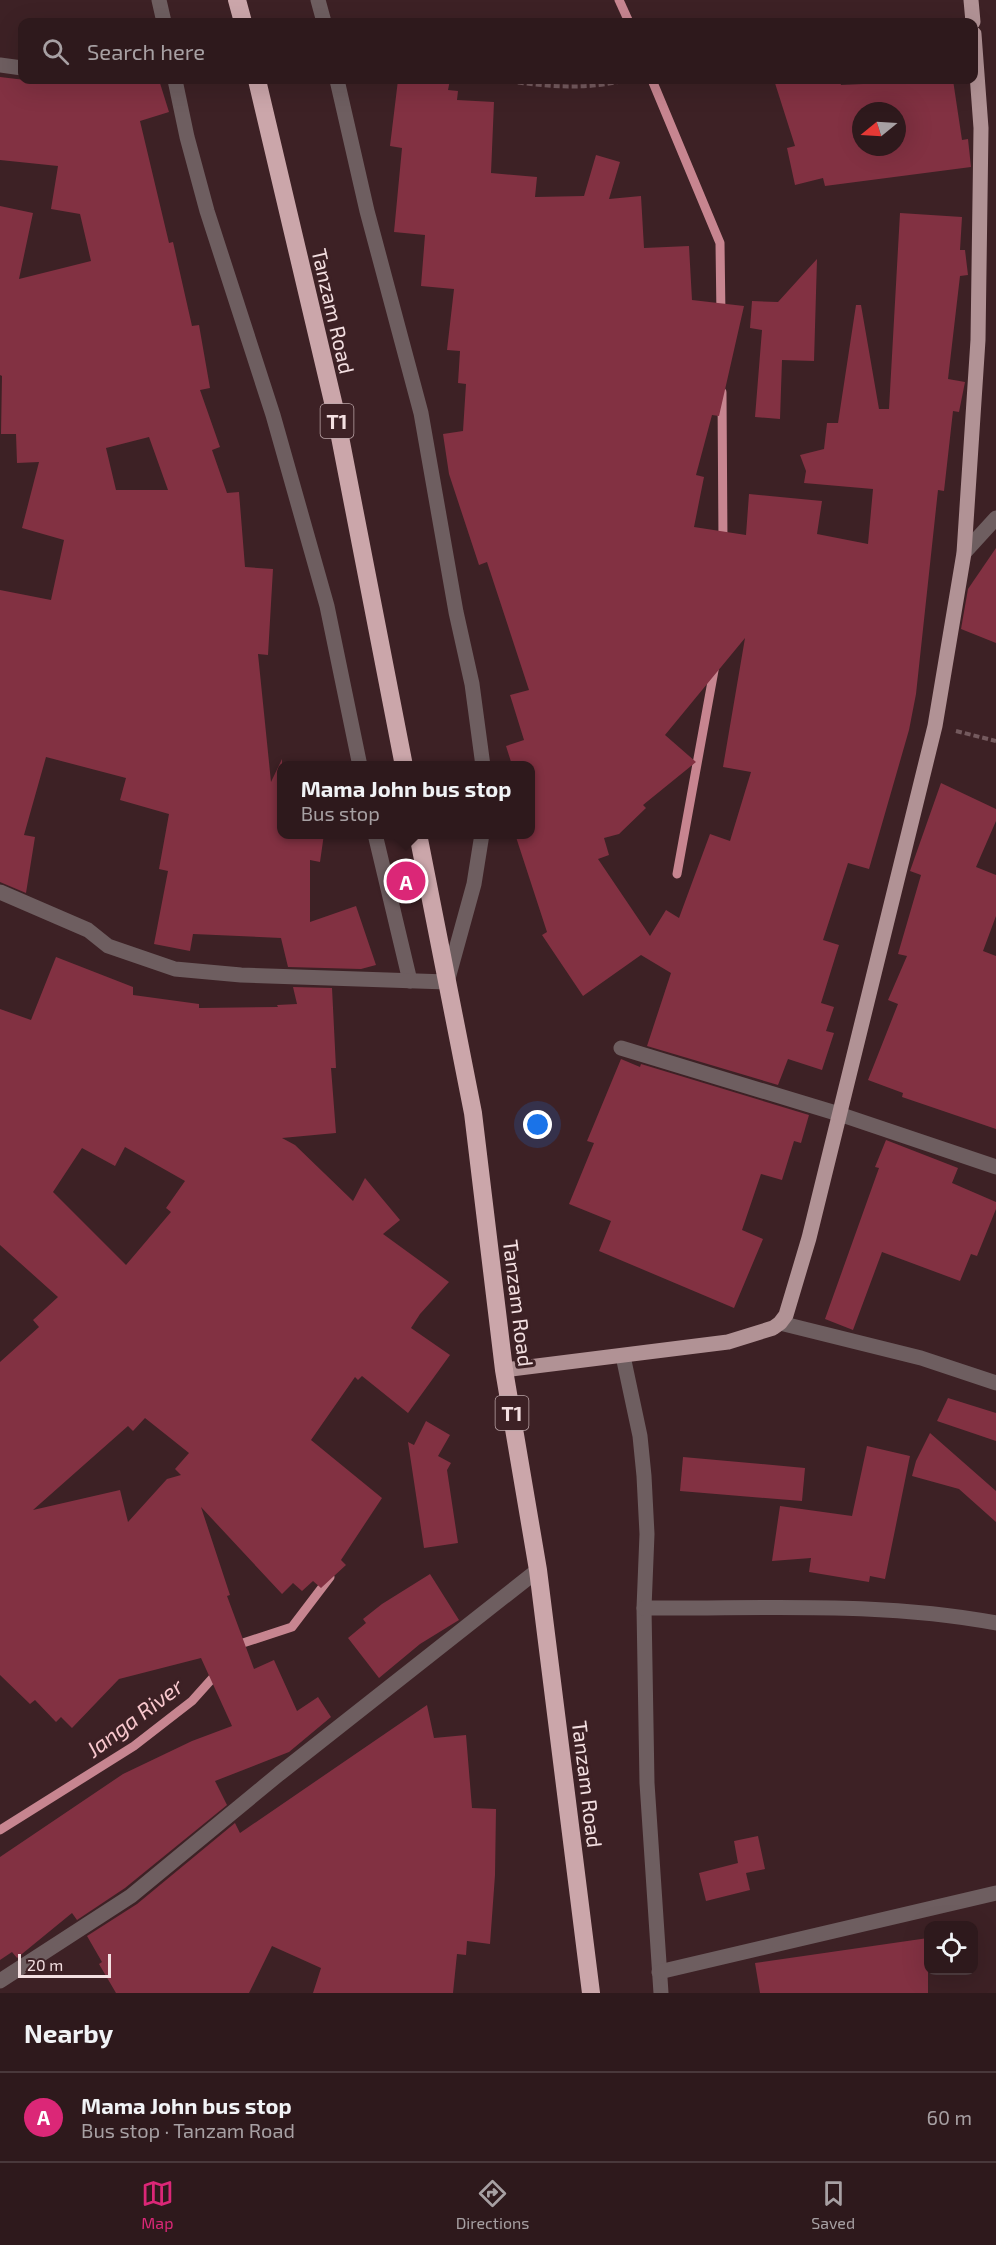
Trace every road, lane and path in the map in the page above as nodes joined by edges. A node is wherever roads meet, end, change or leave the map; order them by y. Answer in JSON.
{"nodes":[{"id":1,"x":159,"y":0,"type":"edge"},
{"id":2,"x":237,"y":0,"type":"edge"},
{"id":3,"x":318,"y":0,"type":"edge"},
{"id":4,"x":971,"y":0,"type":"edge"},
{"id":5,"x":163,"y":18,"type":"edge"},
{"id":6,"x":242,"y":18,"type":"edge"},
{"id":7,"x":323,"y":18,"type":"edge"},
{"id":8,"x":973,"y":18,"type":"edge"},
{"id":9,"x":0,"y":65,"type":"edge"},
{"id":10,"x":18,"y":67,"type":"edge"},
{"id":11,"x":176,"y":84,"type":"edge"},
{"id":12,"x":258,"y":84,"type":"edge"},
{"id":13,"x":338,"y":84,"type":"edge"},
{"id":14,"x":540,"y":84,"type":"edge"},
{"id":15,"x":611,"y":84,"type":"edge"},
{"id":16,"x":978,"y":84,"type":"edge"},
{"id":17,"x":996,"y":518,"type":"edge"},
{"id":18,"x":964,"y":553,"type":"junction"},
{"id":19,"x":935,"y":726,"type":"junction"},
{"id":20,"x":996,"y":741,"type":"edge"},
{"id":21,"x":359,"y":761,"type":"edge"},
{"id":22,"x":403,"y":761,"type":"edge"},
{"id":23,"x":482,"y":761,"type":"edge"},
{"id":24,"x":376,"y":839,"type":"edge"},
{"id":25,"x":418,"y":839,"type":"edge"},
{"id":26,"x":481,"y":839,"type":"edge"},
{"id":27,"x":0,"y":892,"type":"edge"},
{"id":28,"x":410,"y":981,"type":"junction"},
{"id":29,"x":447,"y":982,"type":"junction"},
{"id":30,"x":621,"y":1048,"type":"dead end"},
{"id":31,"x":839,"y":1114,"type":"junction"},
{"id":32,"x":996,"y":1167,"type":"edge"},
{"id":33,"x":780,"y":1323,"type":"junction"},
{"id":34,"x":622,"y":1356,"type":"junction"},
{"id":35,"x":504,"y":1370,"type":"junction"},
{"id":36,"x":996,"y":1383,"type":"edge"},
{"id":37,"x":538,"y":1570,"type":"junction"},
{"id":38,"x":644,"y":1608,"type":"junction"},
{"id":39,"x":996,"y":1623,"type":"edge"},
{"id":40,"x":996,"y":1893,"type":"edge"},
{"id":41,"x":659,"y":1972,"type":"junction"},
{"id":42,"x":0,"y":1981,"type":"edge"},
{"id":43,"x":591,"y":1993,"type":"edge"},
{"id":44,"x":662,"y":1993,"type":"edge"}],
"edges":[{"from":1,"to":5,"type":"street"},
{"from":2,"to":6,"type":"highway"},
{"from":3,"to":7,"type":"street"},
{"from":4,"to":8,"type":"main road"},
{"from":9,"to":10,"type":"street"},
{"from":11,"to":21,"type":"street"},
{"from":12,"to":22,"type":"highway","name":"Tanzam Road","number":"T1"},
{"from":13,"to":23,"type":"street"},
{"from":14,"to":15,"type":"path"},
{"from":16,"to":18,"type":"main road"},
{"from":17,"to":18,"type":"street"},
{"from":18,"to":19,"type":"main road"},
{"from":19,"to":20,"type":"path"},
{"from":19,"to":31,"type":"main road"},
{"from":24,"to":28,"type":"street"},
{"from":25,"to":29,"type":"highway","name":"Tanzam Road","number":"T1"},
{"from":26,"to":29,"type":"street"},
{"from":27,"to":28,"type":"street"},
{"from":28,"to":29,"type":"street"},
{"from":29,"to":35,"type":"highway","name":"Tanzam Road","number":"T1"},
{"from":30,"to":31,"type":"street"},
{"from":31,"to":32,"type":"street"},
{"from":31,"to":33,"type":"main road"},
{"from":33,"to":34,"type":"main road"},
{"from":33,"to":36,"type":"street"},
{"from":34,"to":35,"type":"main road"},
{"from":34,"to":38,"type":"street"},
{"from":35,"to":37,"type":"highway","name":"Tanzam Road","number":"T1"},
{"from":37,"to":42,"type":"street"},
{"from":37,"to":43,"type":"highway","name":"Tanzam Road","number":"T1"},
{"from":38,"to":39,"type":"street"},
{"from":38,"to":41,"type":"street"},
{"from":40,"to":41,"type":"street"},
{"from":41,"to":44,"type":"street"}]}
